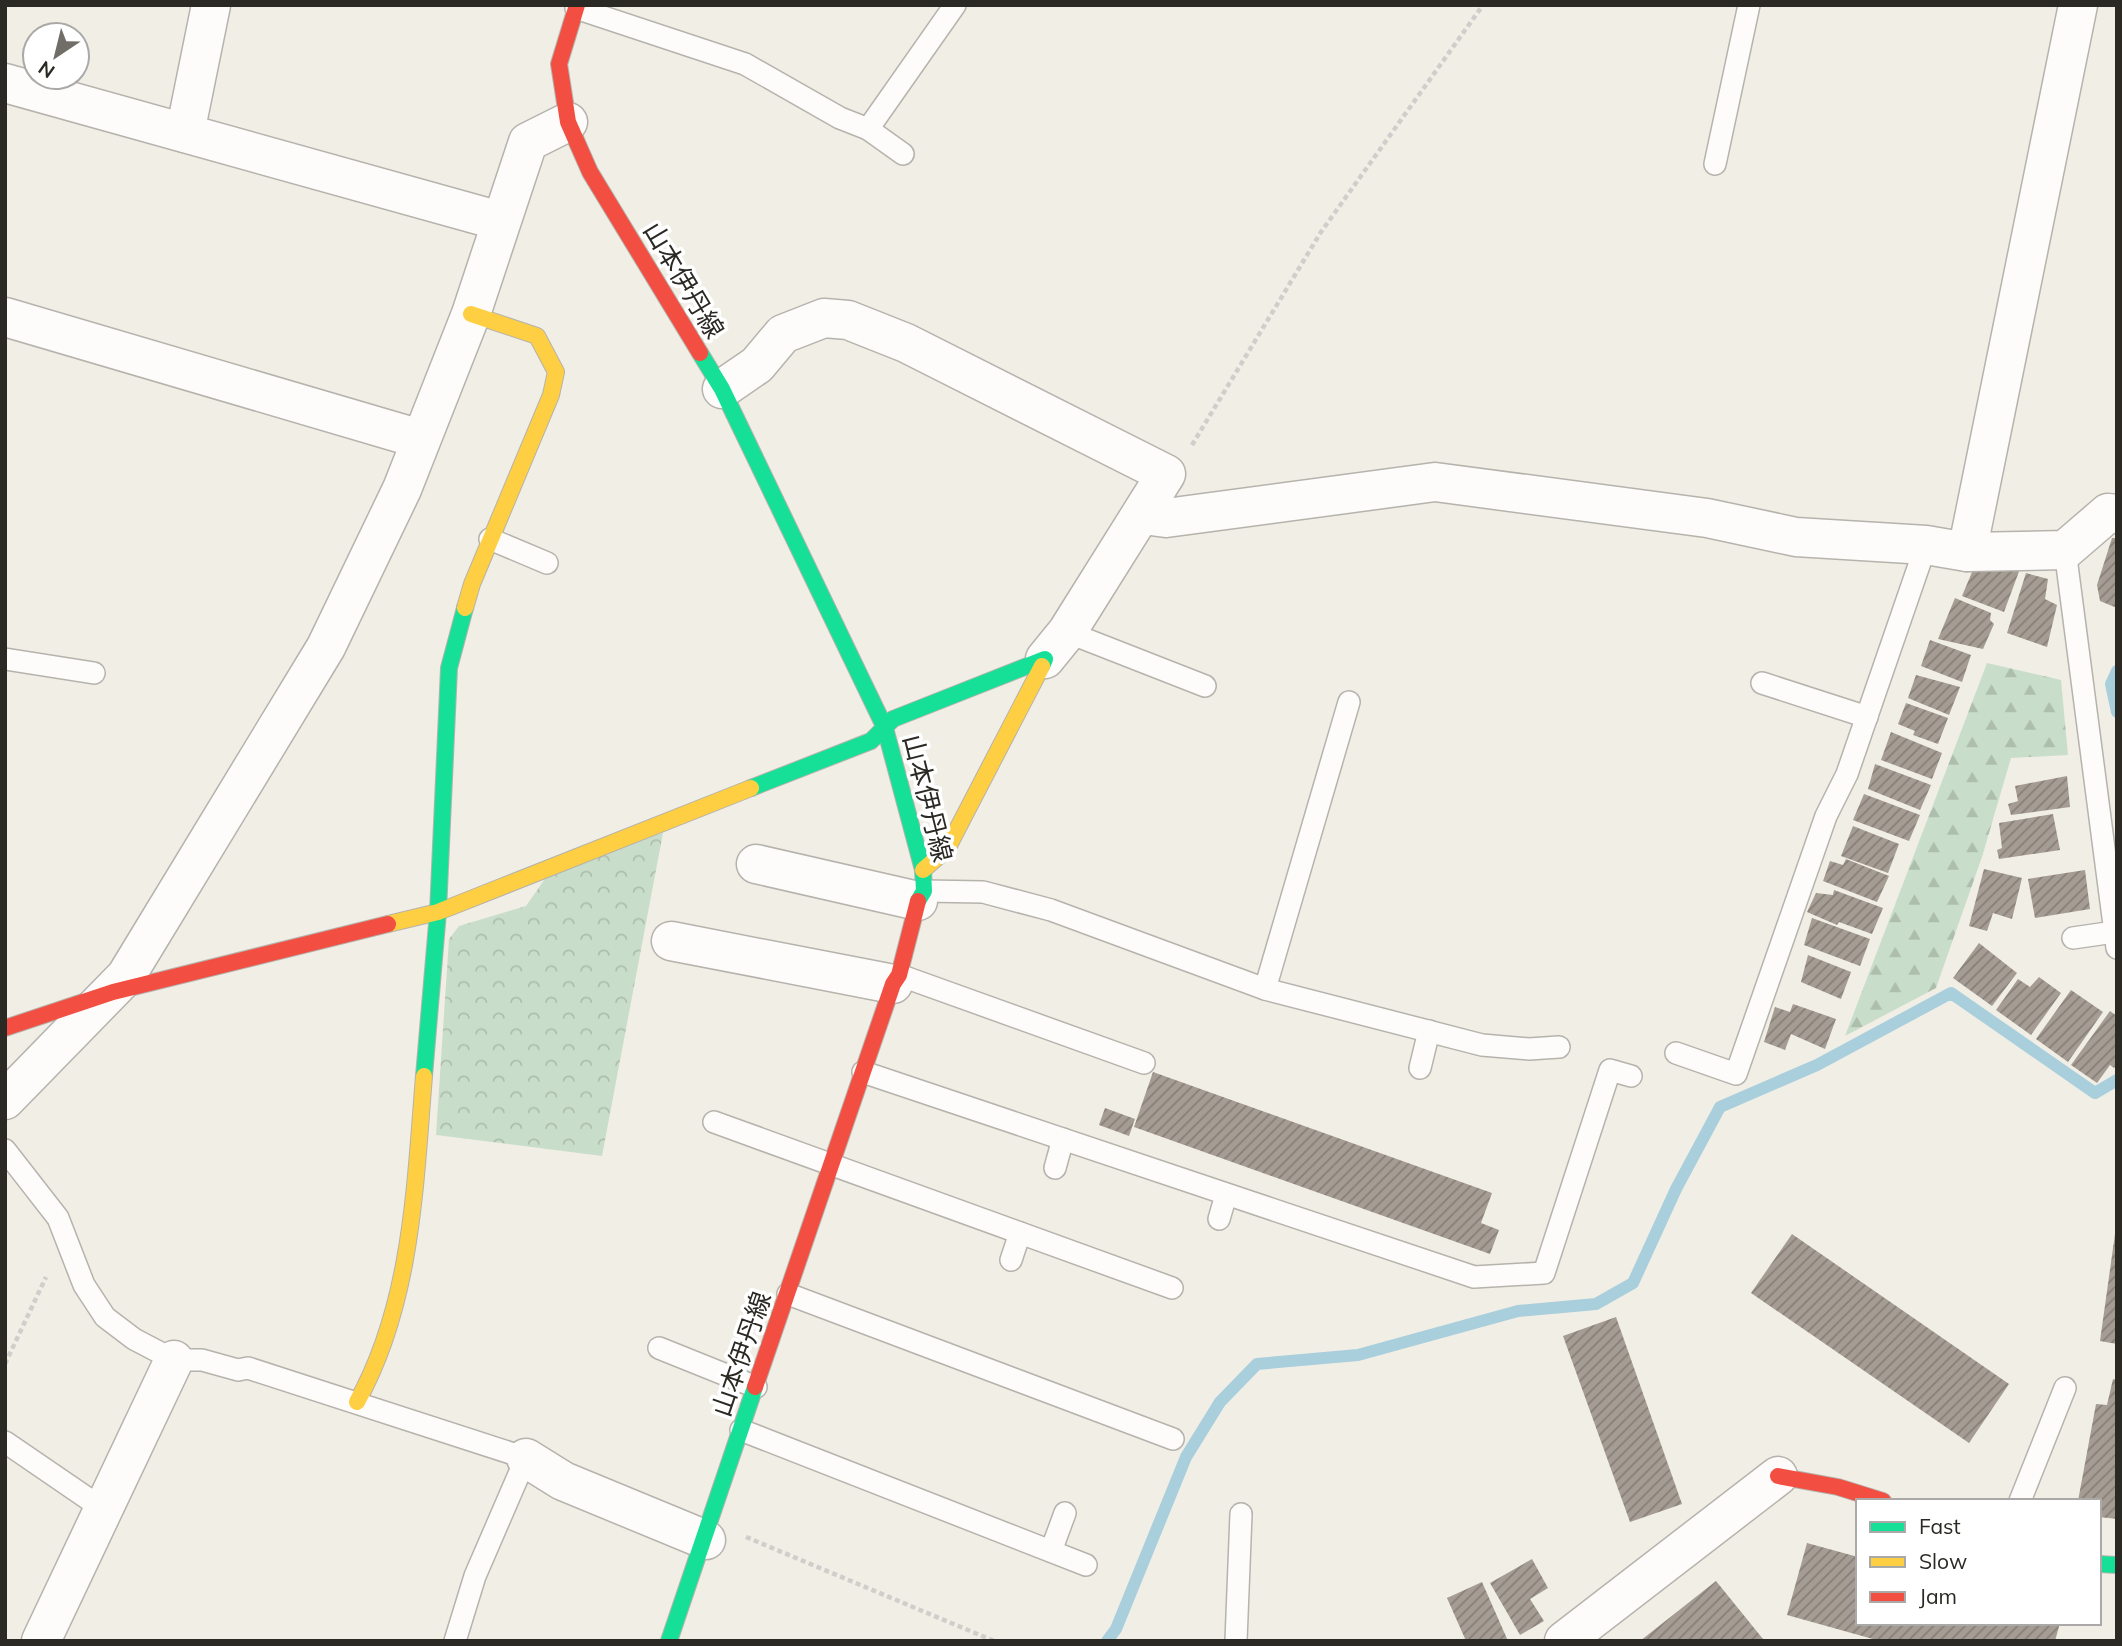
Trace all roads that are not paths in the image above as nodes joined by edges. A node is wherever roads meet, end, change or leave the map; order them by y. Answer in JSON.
{"nodes":[{"id":1,"x":212,"y":5,"type":"edge"},
{"id":2,"x":955,"y":5,"type":"edge"},
{"id":3,"x":1749,"y":5,"type":"edge"},
{"id":4,"x":2078,"y":5,"type":"edge"},
{"id":5,"x":576,"y":6,"type":"edge"},
{"id":6,"x":5,"y":83,"type":"edge"},
{"id":7,"x":568,"y":122,"type":"junction"},
{"id":8,"x":868,"y":129,"type":"junction"},
{"id":9,"x":185,"y":133,"type":"junction"},
{"id":10,"x":903,"y":154,"type":"dead end"},
{"id":11,"x":1715,"y":164,"type":"dead end"},
{"id":12,"x":500,"y":221,"type":"junction"},
{"id":13,"x":471,"y":314,"type":"junction"},
{"id":14,"x":5,"y":317,"type":"edge"},
{"id":15,"x":722,"y":389,"type":"junction"},
{"id":16,"x":420,"y":439,"type":"junction"},
{"id":17,"x":2117,"y":514,"type":"edge"},
{"id":18,"x":1143,"y":515,"type":"junction"},
{"id":19,"x":490,"y":539,"type":"junction"},
{"id":20,"x":1926,"y":545,"type":"junction"},
{"id":21,"x":2064,"y":550,"type":"junction"},
{"id":22,"x":1967,"y":552,"type":"junction"},
{"id":23,"x":547,"y":563,"type":"dead end"},
{"id":24,"x":1056,"y":645,"type":"junction"},
{"id":25,"x":5,"y":659,"type":"edge"},
{"id":26,"x":94,"y":673,"type":"dead end"},
{"id":27,"x":1762,"y":683,"type":"dead end"},
{"id":28,"x":1205,"y":686,"type":"dead end"},
{"id":29,"x":1349,"y":702,"type":"dead end"},
{"id":30,"x":1867,"y":717,"type":"junction"},
{"id":31,"x":885,"y":728,"type":"junction"},
{"id":32,"x":756,"y":864,"type":"dead end"},
{"id":33,"x":922,"y":887,"type":"junction"},
{"id":34,"x":438,"y":912,"type":"junction"},
{"id":35,"x":2073,"y":939,"type":"dead end"},
{"id":36,"x":2116,"y":940,"type":"edge"},
{"id":37,"x":671,"y":941,"type":"dead end"},
{"id":38,"x":896,"y":979,"type":"junction"},
{"id":39,"x":1265,"y":989,"type":"junction"},
{"id":40,"x":113,"y":992,"type":"junction"},
{"id":41,"x":5,"y":1028,"type":"edge"},
{"id":42,"x":1429,"y":1031,"type":"junction"},
{"id":43,"x":1559,"y":1047,"type":"dead end"},
{"id":44,"x":1676,"y":1053,"type":"dead end"},
{"id":45,"x":1144,"y":1063,"type":"dead end"},
{"id":46,"x":1420,"y":1068,"type":"dead end"},
{"id":47,"x":863,"y":1072,"type":"junction"},
{"id":48,"x":1631,"y":1076,"type":"dead end"},
{"id":49,"x":5,"y":1100,"type":"edge"},
{"id":50,"x":714,"y":1122,"type":"dead end"},
{"id":51,"x":1063,"y":1139,"type":"junction"},
{"id":52,"x":5,"y":1150,"type":"edge"},
{"id":53,"x":833,"y":1165,"type":"junction"},
{"id":54,"x":1055,"y":1168,"type":"dead end"},
{"id":55,"x":1226,"y":1195,"type":"junction"},
{"id":56,"x":1219,"y":1219,"type":"dead end"},
{"id":57,"x":1020,"y":1233,"type":"junction"},
{"id":58,"x":1011,"y":1259,"type":"dead end"},
{"id":59,"x":1172,"y":1288,"type":"dead end"},
{"id":60,"x":788,"y":1294,"type":"junction"},
{"id":61,"x":659,"y":1348,"type":"dead end"},
{"id":62,"x":174,"y":1360,"type":"junction"},
{"id":63,"x":755,"y":1387,"type":"junction"},
{"id":64,"x":2065,"y":1388,"type":"dead end"},
{"id":65,"x":357,"y":1402,"type":"junction"},
{"id":66,"x":741,"y":1430,"type":"junction"},
{"id":67,"x":1173,"y":1439,"type":"dead end"},
{"id":68,"x":5,"y":1443,"type":"edge"},
{"id":69,"x":526,"y":1458,"type":"junction"},
{"id":70,"x":1777,"y":1476,"type":"joint"},
{"id":71,"x":1877,"y":1499,"type":"edge"},
{"id":72,"x":2021,"y":1499,"type":"edge"},
{"id":73,"x":103,"y":1509,"type":"junction"},
{"id":74,"x":1065,"y":1513,"type":"dead end"},
{"id":75,"x":1241,"y":1514,"type":"dead end"},
{"id":76,"x":708,"y":1531,"type":"junction"},
{"id":77,"x":1051,"y":1551,"type":"junction"},
{"id":78,"x":1086,"y":1565,"type":"dead end"},
{"id":79,"x":41,"y":1641,"type":"edge"},
{"id":80,"x":455,"y":1641,"type":"edge"},
{"id":81,"x":669,"y":1641,"type":"edge"},
{"id":82,"x":1236,"y":1641,"type":"edge"},
{"id":83,"x":1564,"y":1641,"type":"edge"}],
"edges":[{"from":1,"to":9,"type":"street"},
{"from":2,"to":8,"type":"lane"},
{"from":3,"to":11,"type":"lane"},
{"from":4,"to":22,"type":"street"},
{"from":5,"to":7,"type":"street","name":"山本伊丹線"},
{"from":5,"to":8,"type":"lane"},
{"from":6,"to":9,"type":"street"},
{"from":7,"to":12,"type":"street"},
{"from":7,"to":15,"type":"street","name":"山本伊丹線"},
{"from":8,"to":10,"type":"lane"},
{"from":9,"to":12,"type":"street"},
{"from":12,"to":13,"type":"street"},
{"from":13,"to":16,"type":"street"},
{"from":13,"to":19,"type":"street"},
{"from":14,"to":16,"type":"street"},
{"from":15,"to":18,"type":"street"},
{"from":15,"to":31,"type":"street","name":"山本伊丹線"},
{"from":16,"to":40,"type":"street"},
{"from":17,"to":21,"type":"street"},
{"from":18,"to":20,"type":"street"},
{"from":18,"to":24,"type":"street"},
{"from":19,"to":23,"type":"lane"},
{"from":19,"to":34,"type":"street"},
{"from":20,"to":22,"type":"street"},
{"from":20,"to":30,"type":"lane"},
{"from":21,"to":22,"type":"street"},
{"from":21,"to":36,"type":"lane"},
{"from":24,"to":28,"type":"lane"},
{"from":24,"to":31,"type":"street"},
{"from":24,"to":33,"type":"street"},
{"from":25,"to":26,"type":"lane"},
{"from":27,"to":30,"type":"lane"},
{"from":29,"to":39,"type":"lane"},
{"from":30,"to":44,"type":"lane"},
{"from":31,"to":33,"type":"street","name":"山本伊丹線"},
{"from":31,"to":34,"type":"street"},
{"from":32,"to":33,"type":"street"},
{"from":33,"to":38,"type":"street","name":"山本伊丹線"},
{"from":33,"to":39,"type":"lane"},
{"from":34,"to":40,"type":"street"},
{"from":34,"to":65,"type":"street"},
{"from":35,"to":36,"type":"lane"},
{"from":37,"to":38,"type":"street"},
{"from":38,"to":45,"type":"lane"},
{"from":38,"to":47,"type":"street","name":"山本伊丹線"},
{"from":39,"to":42,"type":"lane"},
{"from":40,"to":41,"type":"street"},
{"from":40,"to":49,"type":"street"},
{"from":42,"to":43,"type":"lane"},
{"from":42,"to":46,"type":"lane"},
{"from":47,"to":51,"type":"lane"},
{"from":47,"to":53,"type":"street","name":"山本伊丹線"},
{"from":48,"to":55,"type":"lane"},
{"from":50,"to":53,"type":"lane"},
{"from":51,"to":54,"type":"lane"},
{"from":51,"to":55,"type":"lane"},
{"from":52,"to":62,"type":"lane"},
{"from":53,"to":57,"type":"lane"},
{"from":53,"to":60,"type":"street","name":"山本伊丹線"},
{"from":55,"to":56,"type":"lane"},
{"from":57,"to":58,"type":"lane"},
{"from":57,"to":59,"type":"lane"},
{"from":60,"to":63,"type":"street","name":"山本伊丹線"},
{"from":60,"to":67,"type":"lane"},
{"from":61,"to":63,"type":"lane"},
{"from":62,"to":65,"type":"lane"},
{"from":62,"to":73,"type":"street"},
{"from":63,"to":66,"type":"street","name":"山本伊丹線"},
{"from":64,"to":72,"type":"lane"},
{"from":65,"to":69,"type":"lane"},
{"from":66,"to":76,"type":"street","name":"山本伊丹線"},
{"from":66,"to":77,"type":"lane"},
{"from":68,"to":73,"type":"lane"},
{"from":69,"to":76,"type":"street"},
{"from":69,"to":80,"type":"lane"},
{"from":70,"to":71,"type":"street"},
{"from":70,"to":83,"type":"street"},
{"from":73,"to":79,"type":"street"},
{"from":74,"to":77,"type":"lane"},
{"from":75,"to":82,"type":"lane"},
{"from":76,"to":81,"type":"street","name":"山本伊丹線"},
{"from":77,"to":78,"type":"lane"}]}
